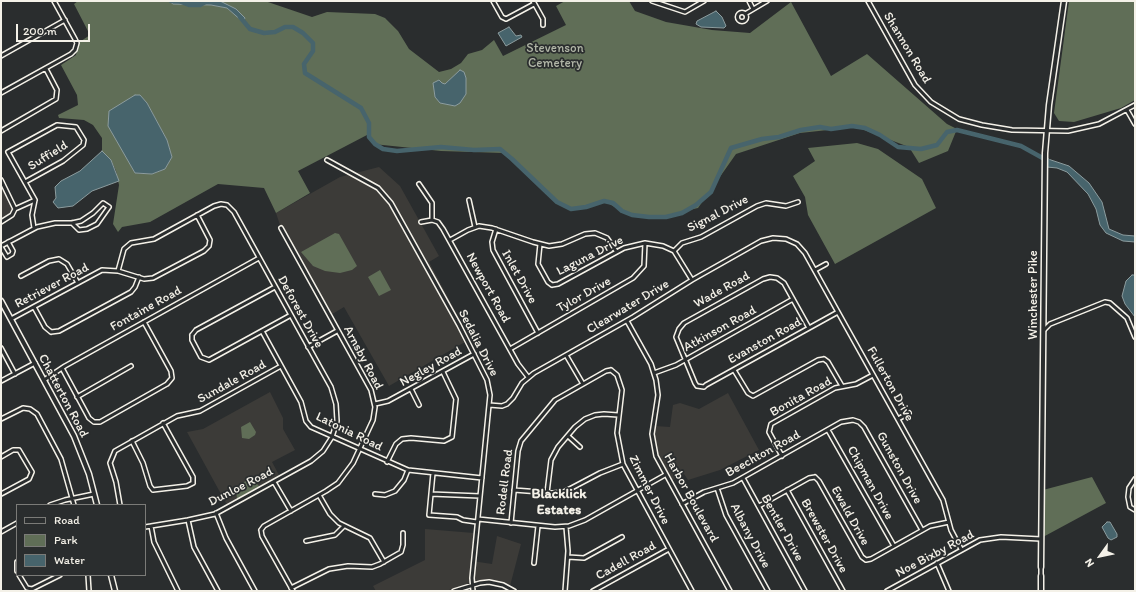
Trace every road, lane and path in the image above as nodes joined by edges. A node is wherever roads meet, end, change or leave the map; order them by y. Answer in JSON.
{"nodes":[{"id":1,"x":54,"y":1,"type":"edge"},
{"id":2,"x":493,"y":1,"type":"edge"},
{"id":3,"x":652,"y":1,"type":"edge"},
{"id":4,"x":704,"y":1,"type":"edge"},
{"id":5,"x":749,"y":1,"type":"edge"},
{"id":6,"x":768,"y":1,"type":"edge"},
{"id":7,"x":868,"y":1,"type":"edge"},
{"id":8,"x":1064,"y":1,"type":"edge"},
{"id":9,"x":533,"y":3,"type":"edge"},
{"id":10,"x":753,"y":9,"type":"junction"},
{"id":11,"x":745,"y":14,"type":"dead end"},
{"id":12,"x":65,"y":20,"type":"junction"},
{"id":13,"x":543,"y":25,"type":"dead end"},
{"id":14,"x":1,"y":56,"type":"edge"},
{"id":15,"x":46,"y":69,"type":"junction"},
{"id":16,"x":1,"y":94,"type":"edge"},
{"id":17,"x":1135,"y":105,"type":"edge"},
{"id":18,"x":1127,"y":110,"type":"junction"},
{"id":19,"x":1135,"y":124,"type":"edge"},
{"id":20,"x":1,"y":131,"type":"edge"},
{"id":21,"x":1047,"y":131,"type":"junction"},
{"id":22,"x":327,"y":160,"type":"dead end"},
{"id":23,"x":1,"y":180,"type":"edge"},
{"id":24,"x":25,"y":182,"type":"junction"},
{"id":25,"x":419,"y":184,"type":"dead end"},
{"id":26,"x":35,"y":200,"type":"junction"},
{"id":27,"x":469,"y":200,"type":"dead end"},
{"id":28,"x":798,"y":202,"type":"dead end"},
{"id":29,"x":16,"y":209,"type":"junction"},
{"id":30,"x":197,"y":215,"type":"junction"},
{"id":31,"x":432,"y":220,"type":"junction"},
{"id":32,"x":1,"y":222,"type":"edge"},
{"id":33,"x":421,"y":222,"type":"dead end"},
{"id":34,"x":72,"y":223,"type":"junction"},
{"id":35,"x":475,"y":227,"type":"junction"},
{"id":36,"x":34,"y":228,"type":"junction"},
{"id":37,"x":280,"y":228,"type":"dead end"},
{"id":38,"x":496,"y":229,"type":"junction"},
{"id":39,"x":786,"y":239,"type":"joint"},
{"id":40,"x":450,"y":240,"type":"junction"},
{"id":41,"x":8,"y":242,"type":"junction"},
{"id":42,"x":645,"y":243,"type":"junction"},
{"id":43,"x":540,"y":244,"type":"junction"},
{"id":44,"x":1,"y":247,"type":"edge"},
{"id":45,"x":616,"y":251,"type":"junction"},
{"id":46,"x":674,"y":251,"type":"junction"},
{"id":47,"x":259,"y":258,"type":"junction"},
{"id":48,"x":826,"y":264,"type":"dead end"},
{"id":49,"x":815,"y":270,"type":"junction"},
{"id":50,"x":118,"y":271,"type":"junction"},
{"id":51,"x":21,"y":276,"type":"dead end"},
{"id":52,"x":139,"y":277,"type":"junction"},
{"id":53,"x":692,"y":280,"type":"junction"},
{"id":54,"x":78,"y":283,"type":"junction"},
{"id":55,"x":275,"y":287,"type":"junction"},
{"id":56,"x":793,"y":299,"type":"junction"},
{"id":57,"x":1,"y":301,"type":"edge"},
{"id":58,"x":34,"y":307,"type":"junction"},
{"id":59,"x":838,"y":312,"type":"junction"},
{"id":60,"x":291,"y":315,"type":"junction"},
{"id":61,"x":11,"y":319,"type":"junction"},
{"id":62,"x":627,"y":321,"type":"junction"},
{"id":63,"x":1044,"y":321,"type":"junction"},
{"id":64,"x":144,"y":322,"type":"junction"},
{"id":65,"x":1050,"y":324,"type":"junction"},
{"id":66,"x":809,"y":328,"type":"junction"},
{"id":67,"x":1044,"y":330,"type":"junction"},
{"id":68,"x":262,"y":331,"type":"junction"},
{"id":69,"x":338,"y":331,"type":"junction"},
{"id":70,"x":538,"y":333,"type":"junction"},
{"id":71,"x":1135,"y":337,"type":"edge"},
{"id":72,"x":308,"y":347,"type":"junction"},
{"id":73,"x":1,"y":348,"type":"edge"},
{"id":74,"x":510,"y":348,"type":"junction"},
{"id":75,"x":474,"y":354,"type":"junction"},
{"id":76,"x":566,"y":355,"type":"junction"},
{"id":77,"x":685,"y":360,"type":"junction"},
{"id":78,"x":35,"y":363,"type":"junction"},
{"id":79,"x":131,"y":366,"type":"dead end"},
{"id":80,"x":281,"y":366,"type":"junction"},
{"id":81,"x":62,"y":368,"type":"junction"},
{"id":82,"x":611,"y":369,"type":"joint"},
{"id":83,"x":734,"y":370,"type":"junction"},
{"id":84,"x":442,"y":372,"type":"junction"},
{"id":85,"x":654,"y":373,"type":"junction"},
{"id":86,"x":15,"y":374,"type":"junction"},
{"id":87,"x":873,"y":375,"type":"junction"},
{"id":88,"x":528,"y":377,"type":"junction"},
{"id":89,"x":44,"y":380,"type":"junction"},
{"id":90,"x":1,"y":381,"type":"edge"},
{"id":91,"x":583,"y":384,"type":"junction"},
{"id":92,"x":842,"y":386,"type":"junction"},
{"id":93,"x":411,"y":389,"type":"junction"},
{"id":94,"x":77,"y":396,"type":"junction"},
{"id":95,"x":375,"y":404,"type":"junction"},
{"id":96,"x":419,"y":405,"type":"dead end"},
{"id":97,"x":489,"y":405,"type":"junction"},
{"id":98,"x":909,"y":413,"type":"dead end"},
{"id":99,"x":618,"y":415,"type":"junction"},
{"id":100,"x":1,"y":419,"type":"edge"},
{"id":101,"x":898,"y":419,"type":"junction"},
{"id":102,"x":853,"y":420,"type":"joint"},
{"id":103,"x":163,"y":424,"type":"junction"},
{"id":104,"x":828,"y":430,"type":"junction"},
{"id":105,"x":568,"y":436,"type":"junction"},
{"id":106,"x":332,"y":437,"type":"junction"},
{"id":107,"x":132,"y":441,"type":"junction"},
{"id":108,"x":580,"y":447,"type":"dead end"},
{"id":109,"x":360,"y":449,"type":"junction"},
{"id":110,"x":782,"y":456,"type":"junction"},
{"id":111,"x":1,"y":457,"type":"edge"},
{"id":112,"x":387,"y":462,"type":"junction"},
{"id":113,"x":623,"y":464,"type":"junction"},
{"id":114,"x":408,"y":470,"type":"junction"},
{"id":115,"x":433,"y":473,"type":"junction"},
{"id":116,"x":666,"y":475,"type":"junction"},
{"id":117,"x":482,"y":478,"type":"junction"},
{"id":118,"x":743,"y":478,"type":"junction"},
{"id":119,"x":1135,"y":479,"type":"edge"},
{"id":120,"x":274,"y":482,"type":"junction"},
{"id":121,"x":717,"y":488,"type":"junction"},
{"id":122,"x":514,"y":490,"type":"junction"},
{"id":123,"x":787,"y":490,"type":"junction"},
{"id":124,"x":636,"y":491,"type":"junction"},
{"id":125,"x":547,"y":493,"type":"junction"},
{"id":126,"x":1,"y":494,"type":"edge"},
{"id":127,"x":94,"y":494,"type":"junction"},
{"id":128,"x":375,"y":494,"type":"dead end"},
{"id":129,"x":431,"y":494,"type":"junction"},
{"id":130,"x":319,"y":495,"type":"junction"},
{"id":131,"x":480,"y":496,"type":"junction"},
{"id":132,"x":73,"y":498,"type":"junction"},
{"id":133,"x":53,"y":504,"type":"edge"},
{"id":134,"x":74,"y":504,"type":"edge"},
{"id":135,"x":97,"y":504,"type":"edge"},
{"id":136,"x":120,"y":504,"type":"edge"},
{"id":137,"x":682,"y":504,"type":"junction"},
{"id":138,"x":759,"y":506,"type":"junction"},
{"id":139,"x":1135,"y":510,"type":"edge"},
{"id":140,"x":291,"y":511,"type":"junction"},
{"id":141,"x":216,"y":513,"type":"junction"},
{"id":142,"x":188,"y":520,"type":"junction"},
{"id":143,"x":478,"y":521,"type":"junction"},
{"id":144,"x":949,"y":522,"type":"junction"},
{"id":145,"x":511,"y":523,"type":"junction"},
{"id":146,"x":16,"y":524,"type":"edge"},
{"id":147,"x":151,"y":526,"type":"junction"},
{"id":148,"x":344,"y":526,"type":"junction"},
{"id":149,"x":538,"y":526,"type":"junction"},
{"id":150,"x":146,"y":527,"type":"edge"},
{"id":151,"x":566,"y":527,"type":"junction"},
{"id":152,"x":922,"y":530,"type":"junction"},
{"id":153,"x":1,"y":532,"type":"edge"},
{"id":154,"x":403,"y":533,"type":"dead end"},
{"id":155,"x":622,"y":537,"type":"dead end"},
{"id":156,"x":1041,"y":540,"type":"junction"},
{"id":157,"x":306,"y":541,"type":"dead end"},
{"id":158,"x":894,"y":546,"type":"junction"},
{"id":159,"x":669,"y":549,"type":"junction"},
{"id":160,"x":961,"y":549,"type":"junction"},
{"id":161,"x":568,"y":557,"type":"junction"},
{"id":162,"x":384,"y":562,"type":"junction"},
{"id":163,"x":534,"y":563,"type":"dead end"},
{"id":164,"x":937,"y":563,"type":"junction"},
{"id":165,"x":1041,"y":567,"type":"joint"},
{"id":166,"x":20,"y":576,"type":"edge"},
{"id":167,"x":58,"y":576,"type":"edge"},
{"id":168,"x":88,"y":576,"type":"edge"},
{"id":169,"x":111,"y":576,"type":"edge"},
{"id":170,"x":1041,"y":576,"type":"joint"},
{"id":171,"x":471,"y":586,"type":"junction"},
{"id":172,"x":602,"y":586,"type":"junction"},
{"id":173,"x":292,"y":590,"type":"edge"},
{"id":174,"x":805,"y":590,"type":"edge"},
{"id":175,"x":89,"y":591,"type":"edge"},
{"id":176,"x":115,"y":591,"type":"edge"},
{"id":177,"x":178,"y":591,"type":"edge"},
{"id":178,"x":218,"y":591,"type":"edge"},
{"id":179,"x":255,"y":591,"type":"edge"},
{"id":180,"x":454,"y":591,"type":"edge"},
{"id":181,"x":472,"y":591,"type":"edge"},
{"id":182,"x":514,"y":591,"type":"edge"},
{"id":183,"x":565,"y":591,"type":"edge"},
{"id":184,"x":593,"y":591,"type":"edge"},
{"id":185,"x":605,"y":591,"type":"edge"},
{"id":186,"x":692,"y":591,"type":"edge"},
{"id":187,"x":730,"y":591,"type":"edge"},
{"id":188,"x":768,"y":591,"type":"edge"},
{"id":189,"x":843,"y":591,"type":"edge"},
{"id":190,"x":887,"y":591,"type":"edge"},
{"id":191,"x":949,"y":591,"type":"edge"},
{"id":192,"x":1041,"y":591,"type":"edge"}],
"edges":[{"from":1,"to":12,"type":"street"},
{"from":2,"to":9,"type":"street"},
{"from":3,"to":4,"type":"street"},
{"from":5,"to":10,"type":"street"},
{"from":6,"to":10,"type":"street"},
{"from":7,"to":21,"type":"street","name":"Shannon Road"},
{"from":8,"to":21,"type":"main road","name":"Winchester Pike"},
{"from":9,"to":13,"type":"street"},
{"from":10,"to":11,"type":"street"},
{"from":12,"to":14,"type":"street"},
{"from":12,"to":15,"type":"street"},
{"from":15,"to":16,"type":"street"},
{"from":15,"to":20,"type":"street"},
{"from":17,"to":18,"type":"street","name":"Shannon Road"},
{"from":18,"to":19,"type":"street"},
{"from":18,"to":21,"type":"street","name":"Shannon Road"},
{"from":21,"to":63,"type":"main road","name":"Winchester Pike"},
{"from":22,"to":75,"type":"street","name":"Sedalia Drive"},
{"from":23,"to":29,"type":"street"},
{"from":24,"to":24,"type":"street","name":"Suffield"},
{"from":24,"to":26,"type":"street"},
{"from":25,"to":31,"type":"street"},
{"from":26,"to":29,"type":"street"},
{"from":26,"to":36,"type":"street"},
{"from":27,"to":35,"type":"street"},
{"from":28,"to":46,"type":"street","name":"Signal Drive"},
{"from":29,"to":32,"type":"street"},
{"from":30,"to":47,"type":"street","name":"Deforest Drive"},
{"from":30,"to":50,"type":"street"},
{"from":30,"to":52,"type":"street","name":"Retriever Road"},
{"from":31,"to":33,"type":"street"},
{"from":31,"to":40,"type":"street","name":"Newport Road"},
{"from":34,"to":34,"type":"street"},
{"from":34,"to":36,"type":"street"},
{"from":35,"to":38,"type":"street"},
{"from":35,"to":40,"type":"street"},
{"from":36,"to":41,"type":"street"},
{"from":37,"to":69,"type":"street","name":"Arnsby Road"},
{"from":38,"to":43,"type":"street"},
{"from":38,"to":70,"type":"street","name":"Inlet Drive"},
{"from":39,"to":49,"type":"street","name":"Fullerton Drive"},
{"from":39,"to":53,"type":"street","name":"Clearwater Drive"},
{"from":40,"to":74,"type":"street","name":"Newport Road"},
{"from":41,"to":44,"type":"street"},
{"from":41,"to":44,"type":"street"},
{"from":42,"to":45,"type":"street","name":"Laguna Drive"},
{"from":42,"to":46,"type":"street","name":"Laguna Drive"},
{"from":42,"to":70,"type":"street","name":"Tylor Drive"},
{"from":43,"to":45,"type":"street"},
{"from":43,"to":45,"type":"street","name":"Laguna Drive"},
{"from":46,"to":53,"type":"street"},
{"from":47,"to":55,"type":"street","name":"Deforest Drive"},
{"from":47,"to":64,"type":"street","name":"Fontaine Road"},
{"from":48,"to":49,"type":"street"},
{"from":49,"to":59,"type":"street","name":"Fullerton Drive"},
{"from":50,"to":52,"type":"street","name":"Retriever Road"},
{"from":50,"to":54,"type":"street","name":"Retriever Road"},
{"from":51,"to":54,"type":"street"},
{"from":52,"to":58,"type":"street"},
{"from":53,"to":62,"type":"street","name":"Clearwater Drive"},
{"from":54,"to":58,"type":"street","name":"Retriever Road"},
{"from":55,"to":60,"type":"street","name":"Deforest Drive"},
{"from":55,"to":68,"type":"street"},
{"from":56,"to":66,"type":"street"},
{"from":56,"to":77,"type":"street","name":"Atkinson Road"},
{"from":56,"to":77,"type":"street","name":"Wade Road"},
{"from":57,"to":61,"type":"main road","name":"Chatterton Road"},
{"from":58,"to":61,"type":"street","name":"Retriever Road"},
{"from":59,"to":66,"type":"street","name":"Evanston Road"},
{"from":59,"to":87,"type":"street","name":"Fullerton Drive"},
{"from":60,"to":68,"type":"street"},
{"from":60,"to":72,"type":"street","name":"Deforest Drive"},
{"from":61,"to":78,"type":"main road","name":"Chatterton Road"},
{"from":62,"to":76,"type":"street","name":"Clearwater Drive"},
{"from":62,"to":85,"type":"street","name":"Harbor Boulevard"},
{"from":63,"to":65,"type":"street"},
{"from":63,"to":67,"type":"main road","name":"Winchester Pike"},
{"from":64,"to":81,"type":"street","name":"Fontaine Road"},
{"from":64,"to":94,"type":"street"},
{"from":65,"to":67,"type":"street"},
{"from":65,"to":71,"type":"street"},
{"from":66,"to":83,"type":"street","name":"Evanston Road"},
{"from":67,"to":156,"type":"main road","name":"Winchester Pike"},
{"from":68,"to":80,"type":"street","name":"Latonia Road"},
{"from":69,"to":72,"type":"street"},
{"from":69,"to":95,"type":"street","name":"Arnsby Road"},
{"from":70,"to":74,"type":"street","name":"Tylor Drive"},
{"from":72,"to":106,"type":"street","name":"Deforest Drive"},
{"from":73,"to":86,"type":"street"},
{"from":74,"to":88,"type":"street","name":"Newport Road"},
{"from":75,"to":84,"type":"street","name":"Negley Road"},
{"from":75,"to":97,"type":"street","name":"Sedalia Drive"},
{"from":76,"to":88,"type":"street","name":"Clearwater Drive"},
{"from":76,"to":91,"type":"street"},
{"from":77,"to":83,"type":"street","name":"Evanston Road"},
{"from":77,"to":85,"type":"street","name":"Atkinson Road"},
{"from":78,"to":86,"type":"street"},
{"from":78,"to":89,"type":"main road","name":"Chatterton Road"},
{"from":79,"to":94,"type":"street"},
{"from":80,"to":103,"type":"street","name":"Sundale Road"},
{"from":80,"to":106,"type":"street","name":"Latonia Road"},
{"from":81,"to":89,"type":"street","name":"Fontaine Road"},
{"from":81,"to":94,"type":"street"},
{"from":82,"to":91,"type":"street","name":"Rodell Road"},
{"from":82,"to":99,"type":"street","name":"Zimmer Drive"},
{"from":83,"to":92,"type":"street"},
{"from":84,"to":93,"type":"street","name":"Negley Road"},
{"from":84,"to":112,"type":"street"},
{"from":85,"to":116,"type":"street","name":"Harbor Boulevard"},
{"from":86,"to":90,"type":"street"},
{"from":87,"to":92,"type":"street","name":"Bonita Road"},
{"from":87,"to":101,"type":"street","name":"Fullerton Drive"},
{"from":88,"to":97,"type":"street","name":"Clearwater Drive"},
{"from":89,"to":127,"type":"main road","name":"Chatterton Road"},
{"from":91,"to":122,"type":"street","name":"Rodell Road"},
{"from":92,"to":110,"type":"street","name":"Bonita Road"},
{"from":93,"to":95,"type":"street","name":"Negley Road"},
{"from":93,"to":96,"type":"street"},
{"from":95,"to":109,"type":"street","name":"Arnsby Road"},
{"from":97,"to":117,"type":"street","name":"Sedalia Drive"},
{"from":98,"to":101,"type":"street"},
{"from":99,"to":105,"type":"street"},
{"from":99,"to":113,"type":"street","name":"Zimmer Drive"},
{"from":100,"to":132,"type":"street"},
{"from":101,"to":144,"type":"street","name":"Fullerton Drive"},
{"from":102,"to":104,"type":"street","name":"Beechton Road"},
{"from":102,"to":152,"type":"street","name":"Gunston Drive"},
{"from":103,"to":107,"type":"street","name":"Sundale Road"},
{"from":103,"to":107,"type":"street"},
{"from":104,"to":110,"type":"street","name":"Beechton Road"},
{"from":104,"to":158,"type":"street","name":"Chipman Drive"},
{"from":105,"to":108,"type":"street"},
{"from":105,"to":125,"type":"street"},
{"from":106,"to":109,"type":"street","name":"Latonia Road"},
{"from":106,"to":120,"type":"street","name":"Dunloe Road"},
{"from":107,"to":136,"type":"street","name":"Sundale Road"},
{"from":109,"to":112,"type":"street","name":"Latonia Road"},
{"from":109,"to":130,"type":"street","name":"Arnsby Road"},
{"from":110,"to":118,"type":"street","name":"Beechton Road"},
{"from":111,"to":126,"type":"street"},
{"from":112,"to":114,"type":"street","name":"Latonia Road"},
{"from":113,"to":124,"type":"street","name":"Zimmer Drive"},
{"from":113,"to":125,"type":"street"},
{"from":114,"to":115,"type":"street","name":"Latonia Road"},
{"from":114,"to":128,"type":"street"},
{"from":115,"to":117,"type":"street","name":"Latonia Road"},
{"from":115,"to":129,"type":"street"},
{"from":116,"to":124,"type":"street"},
{"from":116,"to":137,"type":"street","name":"Harbor Boulevard"},
{"from":117,"to":131,"type":"street","name":"Sedalia Drive"},
{"from":118,"to":121,"type":"street","name":"Beechton Road"},
{"from":118,"to":138,"type":"street","name":"Bentler Drive"},
{"from":119,"to":139,"type":"street"},
{"from":120,"to":140,"type":"street"},
{"from":120,"to":141,"type":"street","name":"Dunloe Road"},
{"from":121,"to":137,"type":"street","name":"Beechton Road"},
{"from":121,"to":188,"type":"street","name":"Albany Drive"},
{"from":122,"to":125,"type":"street"},
{"from":122,"to":145,"type":"street","name":"Rodell Road"},
{"from":123,"to":138,"type":"street"},
{"from":123,"to":158,"type":"street","name":"Ewald Drive"},
{"from":123,"to":189,"type":"street","name":"Brewster Drive"},
{"from":124,"to":151,"type":"street"},
{"from":124,"to":159,"type":"street","name":"Zimmer Drive"},
{"from":127,"to":132,"type":"street"},
{"from":127,"to":135,"type":"main road","name":"Chatterton Road"},
{"from":129,"to":131,"type":"street"},
{"from":129,"to":143,"type":"street"},
{"from":130,"to":140,"type":"street","name":"Arnsby Road"},
{"from":130,"to":148,"type":"street"},
{"from":131,"to":143,"type":"street","name":"Sedalia Drive"},
{"from":132,"to":133,"type":"street"},
{"from":132,"to":134,"type":"street"},
{"from":137,"to":187,"type":"street","name":"Harbor Boulevard"},
{"from":138,"to":174,"type":"street","name":"Bentler Drive"},
{"from":140,"to":173,"type":"street","name":"Arnsby Road"},
{"from":141,"to":142,"type":"street","name":"Dunloe Road"},
{"from":141,"to":179,"type":"street"},
{"from":142,"to":147,"type":"street","name":"Dunloe Road"},
{"from":142,"to":178,"type":"street"},
{"from":143,"to":145,"type":"street"},
{"from":143,"to":171,"type":"street","name":"Sedalia Drive"},
{"from":144,"to":152,"type":"street","name":"Ewald Drive"},
{"from":144,"to":160,"type":"street","name":"Fullerton Drive"},
{"from":145,"to":149,"type":"street"},
{"from":146,"to":153,"type":"street"},
{"from":147,"to":150,"type":"street","name":"Dunloe Road"},
{"from":147,"to":177,"type":"street"},
{"from":148,"to":157,"type":"street"},
{"from":148,"to":162,"type":"street"},
{"from":149,"to":151,"type":"street"},
{"from":149,"to":163,"type":"street"},
{"from":151,"to":161,"type":"street"},
{"from":152,"to":158,"type":"street","name":"Ewald Drive"},
{"from":154,"to":162,"type":"street"},
{"from":155,"to":161,"type":"street"},
{"from":156,"to":160,"type":"street","name":"Noe Bixby Road"},
{"from":156,"to":165,"type":"main road","name":"Winchester Pike"},
{"from":159,"to":172,"type":"street","name":"Cadell Road"},
{"from":159,"to":186,"type":"street","name":"Zimmer Drive"},
{"from":160,"to":164,"type":"street","name":"Noe Bixby Road"},
{"from":161,"to":183,"type":"street"},
{"from":162,"to":173,"type":"street"},
{"from":164,"to":190,"type":"street","name":"Noe Bixby Road"},
{"from":164,"to":191,"type":"street"},
{"from":165,"to":170,"type":"street","name":"Winchester Pike"},
{"from":166,"to":167,"type":"street"},
{"from":168,"to":175,"type":"street"},
{"from":169,"to":176,"type":"main road"},
{"from":170,"to":192,"type":"main road","name":"Winchester Pike"},
{"from":171,"to":180,"type":"street"},
{"from":171,"to":181,"type":"street","name":"Sedalia Drive"},
{"from":171,"to":182,"type":"street"},
{"from":172,"to":184,"type":"street","name":"Cadell Road"},
{"from":172,"to":185,"type":"street"}]}
